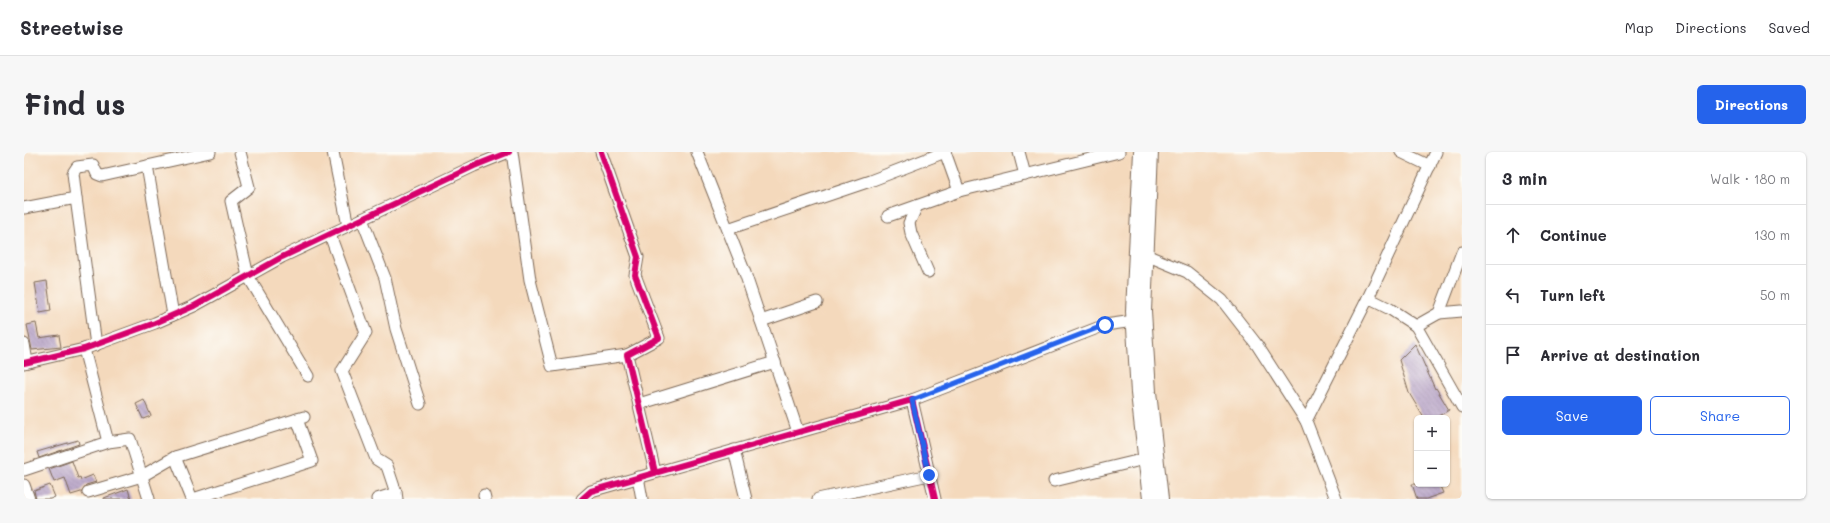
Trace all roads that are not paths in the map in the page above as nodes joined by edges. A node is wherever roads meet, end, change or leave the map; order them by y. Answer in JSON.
{"nodes":[{"id":1,"x":210,"y":152,"type":"edge"},
{"id":2,"x":240,"y":152,"type":"edge"},
{"id":3,"x":333,"y":152,"type":"edge"},
{"id":4,"x":511,"y":152,"type":"edge"},
{"id":5,"x":601,"y":152,"type":"edge"},
{"id":6,"x":697,"y":152,"type":"edge"},
{"id":7,"x":945,"y":152,"type":"edge"},
{"id":8,"x":1019,"y":152,"type":"edge"},
{"id":9,"x":1119,"y":152,"type":"edge"},
{"id":10,"x":1140,"y":152,"type":"edge"},
{"id":11,"x":1151,"y":152,"type":"edge"},
{"id":12,"x":1401,"y":152,"type":"edge"},
{"id":13,"x":1436,"y":152,"type":"edge"},
{"id":14,"x":147,"y":166,"type":"junction"},
{"id":15,"x":1430,"y":166,"type":"junction"},
{"id":16,"x":1025,"y":175,"type":"junction"},
{"id":17,"x":959,"y":191,"type":"junction"},
{"id":18,"x":76,"y":198,"type":"junction"},
{"id":19,"x":917,"y":206,"type":"junction"},
{"id":20,"x":24,"y":208,"type":"edge"},
{"id":21,"x":888,"y":216,"type":"dead end"},
{"id":22,"x":362,"y":219,"type":"junction"},
{"id":23,"x":348,"y":226,"type":"junction"},
{"id":24,"x":728,"y":230,"type":"junction"},
{"id":25,"x":330,"y":234,"type":"junction"},
{"id":26,"x":1462,"y":252,"type":"edge"},
{"id":27,"x":1141,"y":254,"type":"junction"},
{"id":28,"x":928,"y":272,"type":"dead end"},
{"id":29,"x":248,"y":276,"type":"junction"},
{"id":30,"x":1368,"y":298,"type":"junction"},
{"id":31,"x":817,"y":302,"type":"dead end"},
{"id":32,"x":1462,"y":311,"type":"edge"},
{"id":33,"x":1438,"y":313,"type":"junction"},
{"id":34,"x":173,"y":315,"type":"junction"},
{"id":35,"x":761,"y":320,"type":"junction"},
{"id":36,"x":1139,"y":321,"type":"junction"},
{"id":37,"x":1416,"y":326,"type":"junction"},
{"id":38,"x":24,"y":344,"type":"edge"},
{"id":39,"x":96,"y":345,"type":"junction"},
{"id":40,"x":84,"y":349,"type":"junction"},
{"id":41,"x":627,"y":355,"type":"junction"},
{"id":42,"x":26,"y":362,"type":"edge"},
{"id":43,"x":775,"y":362,"type":"junction"},
{"id":44,"x":308,"y":376,"type":"dead end"},
{"id":45,"x":912,"y":400,"type":"junction"},
{"id":46,"x":420,"y":404,"type":"dead end"},
{"id":47,"x":639,"y":404,"type":"junction"},
{"id":48,"x":1462,"y":407,"type":"edge"},
{"id":49,"x":1306,"y":421,"type":"junction"},
{"id":50,"x":798,"y":432,"type":"junction"},
{"id":51,"x":108,"y":442,"type":"junction"},
{"id":52,"x":734,"y":450,"type":"junction"},
{"id":53,"x":175,"y":457,"type":"junction"},
{"id":54,"x":1146,"y":460,"type":"junction"},
{"id":55,"x":24,"y":470,"type":"edge"},
{"id":56,"x":654,"y":472,"type":"junction"},
{"id":57,"x":929,"y":475,"type":"junction"},
{"id":58,"x":142,"y":476,"type":"junction"},
{"id":59,"x":638,"y":477,"type":"junction"},
{"id":60,"x":1054,"y":482,"type":"dead end"},
{"id":61,"x":24,"y":485,"type":"edge"},
{"id":62,"x":88,"y":492,"type":"dead end"},
{"id":63,"x":396,"y":496,"type":"edge"},
{"id":64,"x":29,"y":499,"type":"edge"},
{"id":65,"x":149,"y":499,"type":"edge"},
{"id":66,"x":192,"y":499,"type":"edge"},
{"id":67,"x":377,"y":499,"type":"edge"},
{"id":68,"x":582,"y":499,"type":"edge"},
{"id":69,"x":642,"y":499,"type":"edge"},
{"id":70,"x":746,"y":499,"type":"edge"},
{"id":71,"x":818,"y":499,"type":"edge"},
{"id":72,"x":935,"y":499,"type":"edge"},
{"id":73,"x":1150,"y":499,"type":"edge"},
{"id":74,"x":1161,"y":499,"type":"edge"},
{"id":75,"x":1336,"y":499,"type":"edge"}],
"edges":[{"from":1,"to":14,"type":"street"},
{"from":2,"to":29,"type":"street"},
{"from":3,"to":23,"type":"street"},
{"from":4,"to":22,"type":"street"},
{"from":4,"to":41,"type":"street"},
{"from":5,"to":41,"type":"street"},
{"from":6,"to":24,"type":"street"},
{"from":7,"to":17,"type":"street"},
{"from":7,"to":24,"type":"street"},
{"from":8,"to":16,"type":"street"},
{"from":9,"to":16,"type":"street"},
{"from":10,"to":27,"type":"main road"},
{"from":11,"to":27,"type":"main road"},
{"from":12,"to":15,"type":"street"},
{"from":13,"to":15,"type":"street"},
{"from":14,"to":18,"type":"street"},
{"from":14,"to":34,"type":"street"},
{"from":15,"to":30,"type":"street"},
{"from":16,"to":17,"type":"street"},
{"from":17,"to":19,"type":"street"},
{"from":18,"to":20,"type":"street"},
{"from":18,"to":39,"type":"street"},
{"from":19,"to":21,"type":"street"},
{"from":19,"to":28,"type":"street"},
{"from":22,"to":23,"type":"street"},
{"from":22,"to":46,"type":"street"},
{"from":23,"to":25,"type":"street"},
{"from":24,"to":35,"type":"street"},
{"from":25,"to":29,"type":"street"},
{"from":25,"to":63,"type":"street"},
{"from":26,"to":33,"type":"street"},
{"from":27,"to":36,"type":"main road"},
{"from":27,"to":49,"type":"street"},
{"from":29,"to":34,"type":"street"},
{"from":29,"to":44,"type":"street"},
{"from":30,"to":37,"type":"street"},
{"from":30,"to":49,"type":"street"},
{"from":31,"to":35,"type":"street"},
{"from":32,"to":33,"type":"street"},
{"from":33,"to":37,"type":"street"},
{"from":34,"to":39,"type":"street"},
{"from":35,"to":43,"type":"street"},
{"from":36,"to":45,"type":"street"},
{"from":36,"to":54,"type":"main road"},
{"from":36,"to":74,"type":"main road"},
{"from":37,"to":48,"type":"street"},
{"from":38,"to":42,"type":"street"},
{"from":39,"to":40,"type":"street"},
{"from":40,"to":42,"type":"street"},
{"from":40,"to":51,"type":"street"},
{"from":41,"to":47,"type":"street"},
{"from":43,"to":47,"type":"street"},
{"from":43,"to":50,"type":"street"},
{"from":45,"to":50,"type":"street"},
{"from":45,"to":57,"type":"street"},
{"from":47,"to":56,"type":"street"},
{"from":49,"to":75,"type":"street"},
{"from":50,"to":52,"type":"street"},
{"from":51,"to":55,"type":"street"},
{"from":51,"to":58,"type":"street"},
{"from":52,"to":56,"type":"street"},
{"from":52,"to":70,"type":"street"},
{"from":53,"to":58,"type":"street"},
{"from":53,"to":66,"type":"street"},
{"from":53,"to":66,"type":"street"},
{"from":54,"to":60,"type":"street"},
{"from":54,"to":73,"type":"main road"},
{"from":56,"to":59,"type":"street"},
{"from":57,"to":71,"type":"street"},
{"from":57,"to":72,"type":"street"},
{"from":58,"to":62,"type":"street"},
{"from":58,"to":65,"type":"street"},
{"from":59,"to":68,"type":"street"},
{"from":59,"to":69,"type":"street"},
{"from":61,"to":64,"type":"street"},
{"from":63,"to":67,"type":"street"}]}
